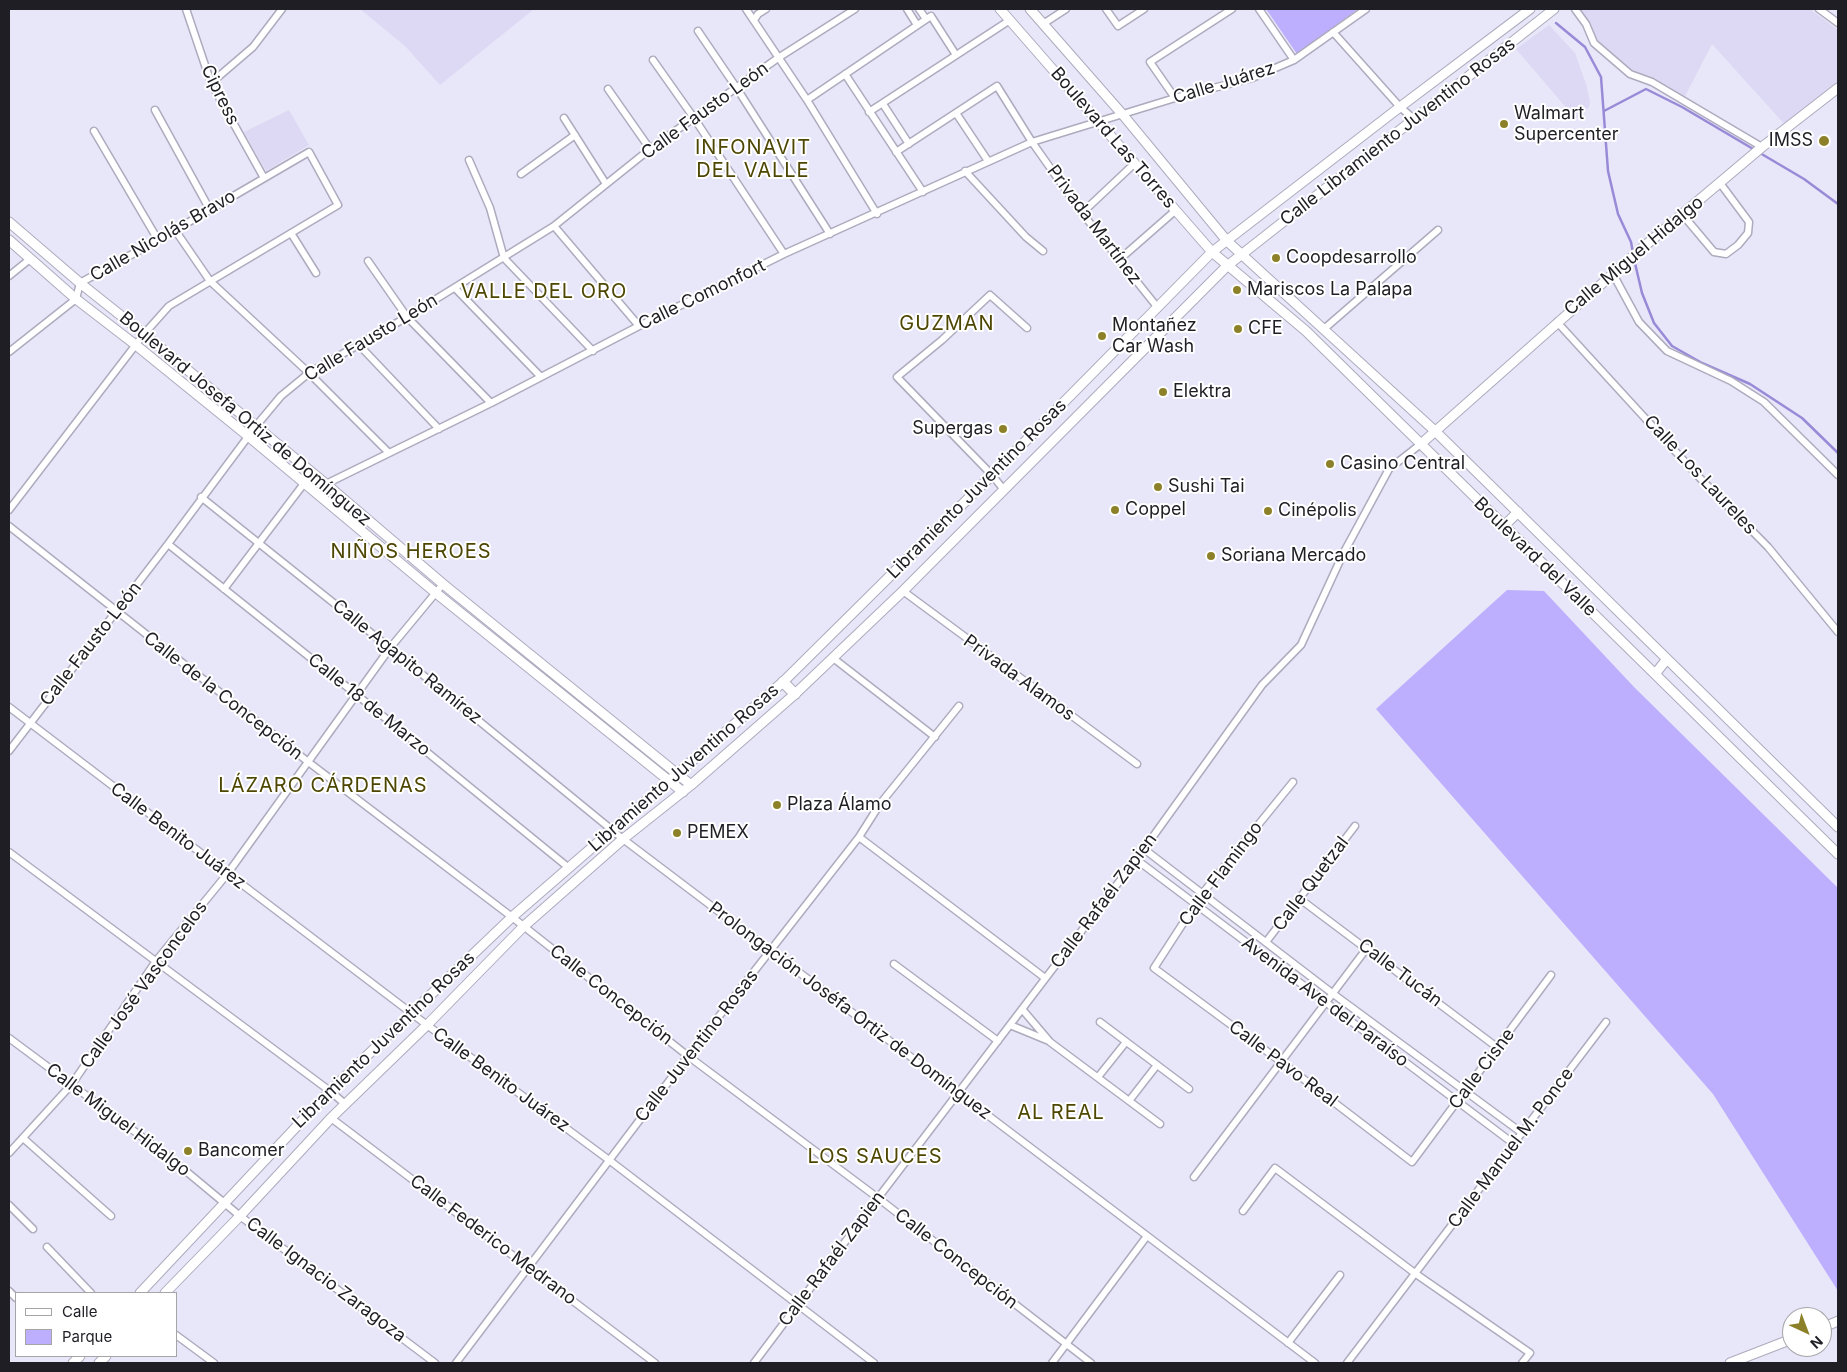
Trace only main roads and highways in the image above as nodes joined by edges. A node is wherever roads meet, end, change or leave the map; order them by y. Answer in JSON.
{"nodes":[{"id":1,"x":784,"y":682,"type":"road end"},
{"id":2,"x":796,"y":694,"type":"road end"}],
"edges":[{"from":1,"to":2,"type":"main road"}]}
